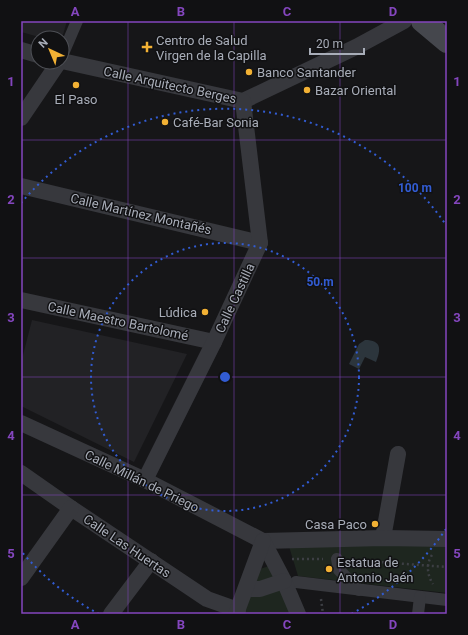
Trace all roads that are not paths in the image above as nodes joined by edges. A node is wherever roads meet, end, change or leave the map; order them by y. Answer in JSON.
{"nodes":[{"id":1,"x":77,"y":21,"type":"edge"},
{"id":2,"x":404,"y":21,"type":"edge"},
{"id":3,"x":422,"y":21,"type":"edge"},
{"id":4,"x":70,"y":37,"type":"edge"},
{"id":5,"x":447,"y":42,"type":"edge"},
{"id":6,"x":70,"y":63,"type":"edge"},
{"id":7,"x":54,"y":70,"type":"edge"},
{"id":8,"x":243,"y":101,"type":"junction"},
{"id":9,"x":21,"y":118,"type":"edge"},
{"id":10,"x":21,"y":186,"type":"edge"},
{"id":11,"x":260,"y":242,"type":"junction"},
{"id":12,"x":21,"y":300,"type":"edge"},
{"id":13,"x":214,"y":342,"type":"junction"},
{"id":14,"x":21,"y":423,"type":"edge"},
{"id":15,"x":398,"y":454,"type":"dead end"},
{"id":16,"x":21,"y":473,"type":"edge"},
{"id":17,"x":145,"y":480,"type":"junction"},
{"id":18,"x":71,"y":508,"type":"junction"},
{"id":19,"x":383,"y":538,"type":"junction"},
{"id":20,"x":447,"y":539,"type":"edge"},
{"id":21,"x":263,"y":541,"type":"junction"},
{"id":22,"x":337,"y":559,"type":"road end"},
{"id":23,"x":151,"y":561,"type":"junction"},
{"id":24,"x":21,"y":578,"type":"edge"},
{"id":25,"x":290,"y":581,"type":"junction"},
{"id":26,"x":246,"y":589,"type":"junction"},
{"id":27,"x":359,"y":590,"type":"junction"},
{"id":28,"x":420,"y":597,"type":"junction"},
{"id":29,"x":447,"y":600,"type":"edge"},
{"id":30,"x":237,"y":612,"type":"edge"},
{"id":31,"x":112,"y":614,"type":"edge"},
{"id":32,"x":298,"y":614,"type":"edge"},
{"id":33,"x":418,"y":614,"type":"edge"}],
"edges":[{"from":1,"to":4,"type":"street"},
{"from":2,"to":8,"type":"street","name":"Calle Arquitecto Berges"},
{"from":3,"to":5,"type":"main road"},
{"from":6,"to":8,"type":"street","name":"Calle Arquitecto Berges"},
{"from":7,"to":9,"type":"street"},
{"from":8,"to":11,"type":"street"},
{"from":10,"to":11,"type":"street","name":"Calle Martínez Montañés"},
{"from":11,"to":13,"type":"street","name":"Calle Castilla"},
{"from":12,"to":13,"type":"street","name":"Calle Maestro Bartolomé"},
{"from":13,"to":17,"type":"street","name":"Calle Castilla"},
{"from":14,"to":17,"type":"street","name":"Calle Millán de Priego"},
{"from":15,"to":19,"type":"street"},
{"from":16,"to":18,"type":"street","name":"Calle Las Huertas"},
{"from":17,"to":21,"type":"street","name":"Calle Millán de Priego"},
{"from":18,"to":23,"type":"street","name":"Calle Las Huertas"},
{"from":18,"to":24,"type":"street"},
{"from":19,"to":20,"type":"street"},
{"from":19,"to":21,"type":"street"},
{"from":21,"to":25,"type":"street"},
{"from":21,"to":26,"type":"street"},
{"from":22,"to":27,"type":"street"},
{"from":23,"to":30,"type":"street","name":"Calle Las Huertas"},
{"from":23,"to":31,"type":"street"},
{"from":25,"to":26,"type":"street"},
{"from":25,"to":27,"type":"street"},
{"from":25,"to":32,"type":"street"},
{"from":26,"to":30,"type":"street"},
{"from":27,"to":28,"type":"street"},
{"from":28,"to":29,"type":"street"},
{"from":28,"to":33,"type":"street"}]}
